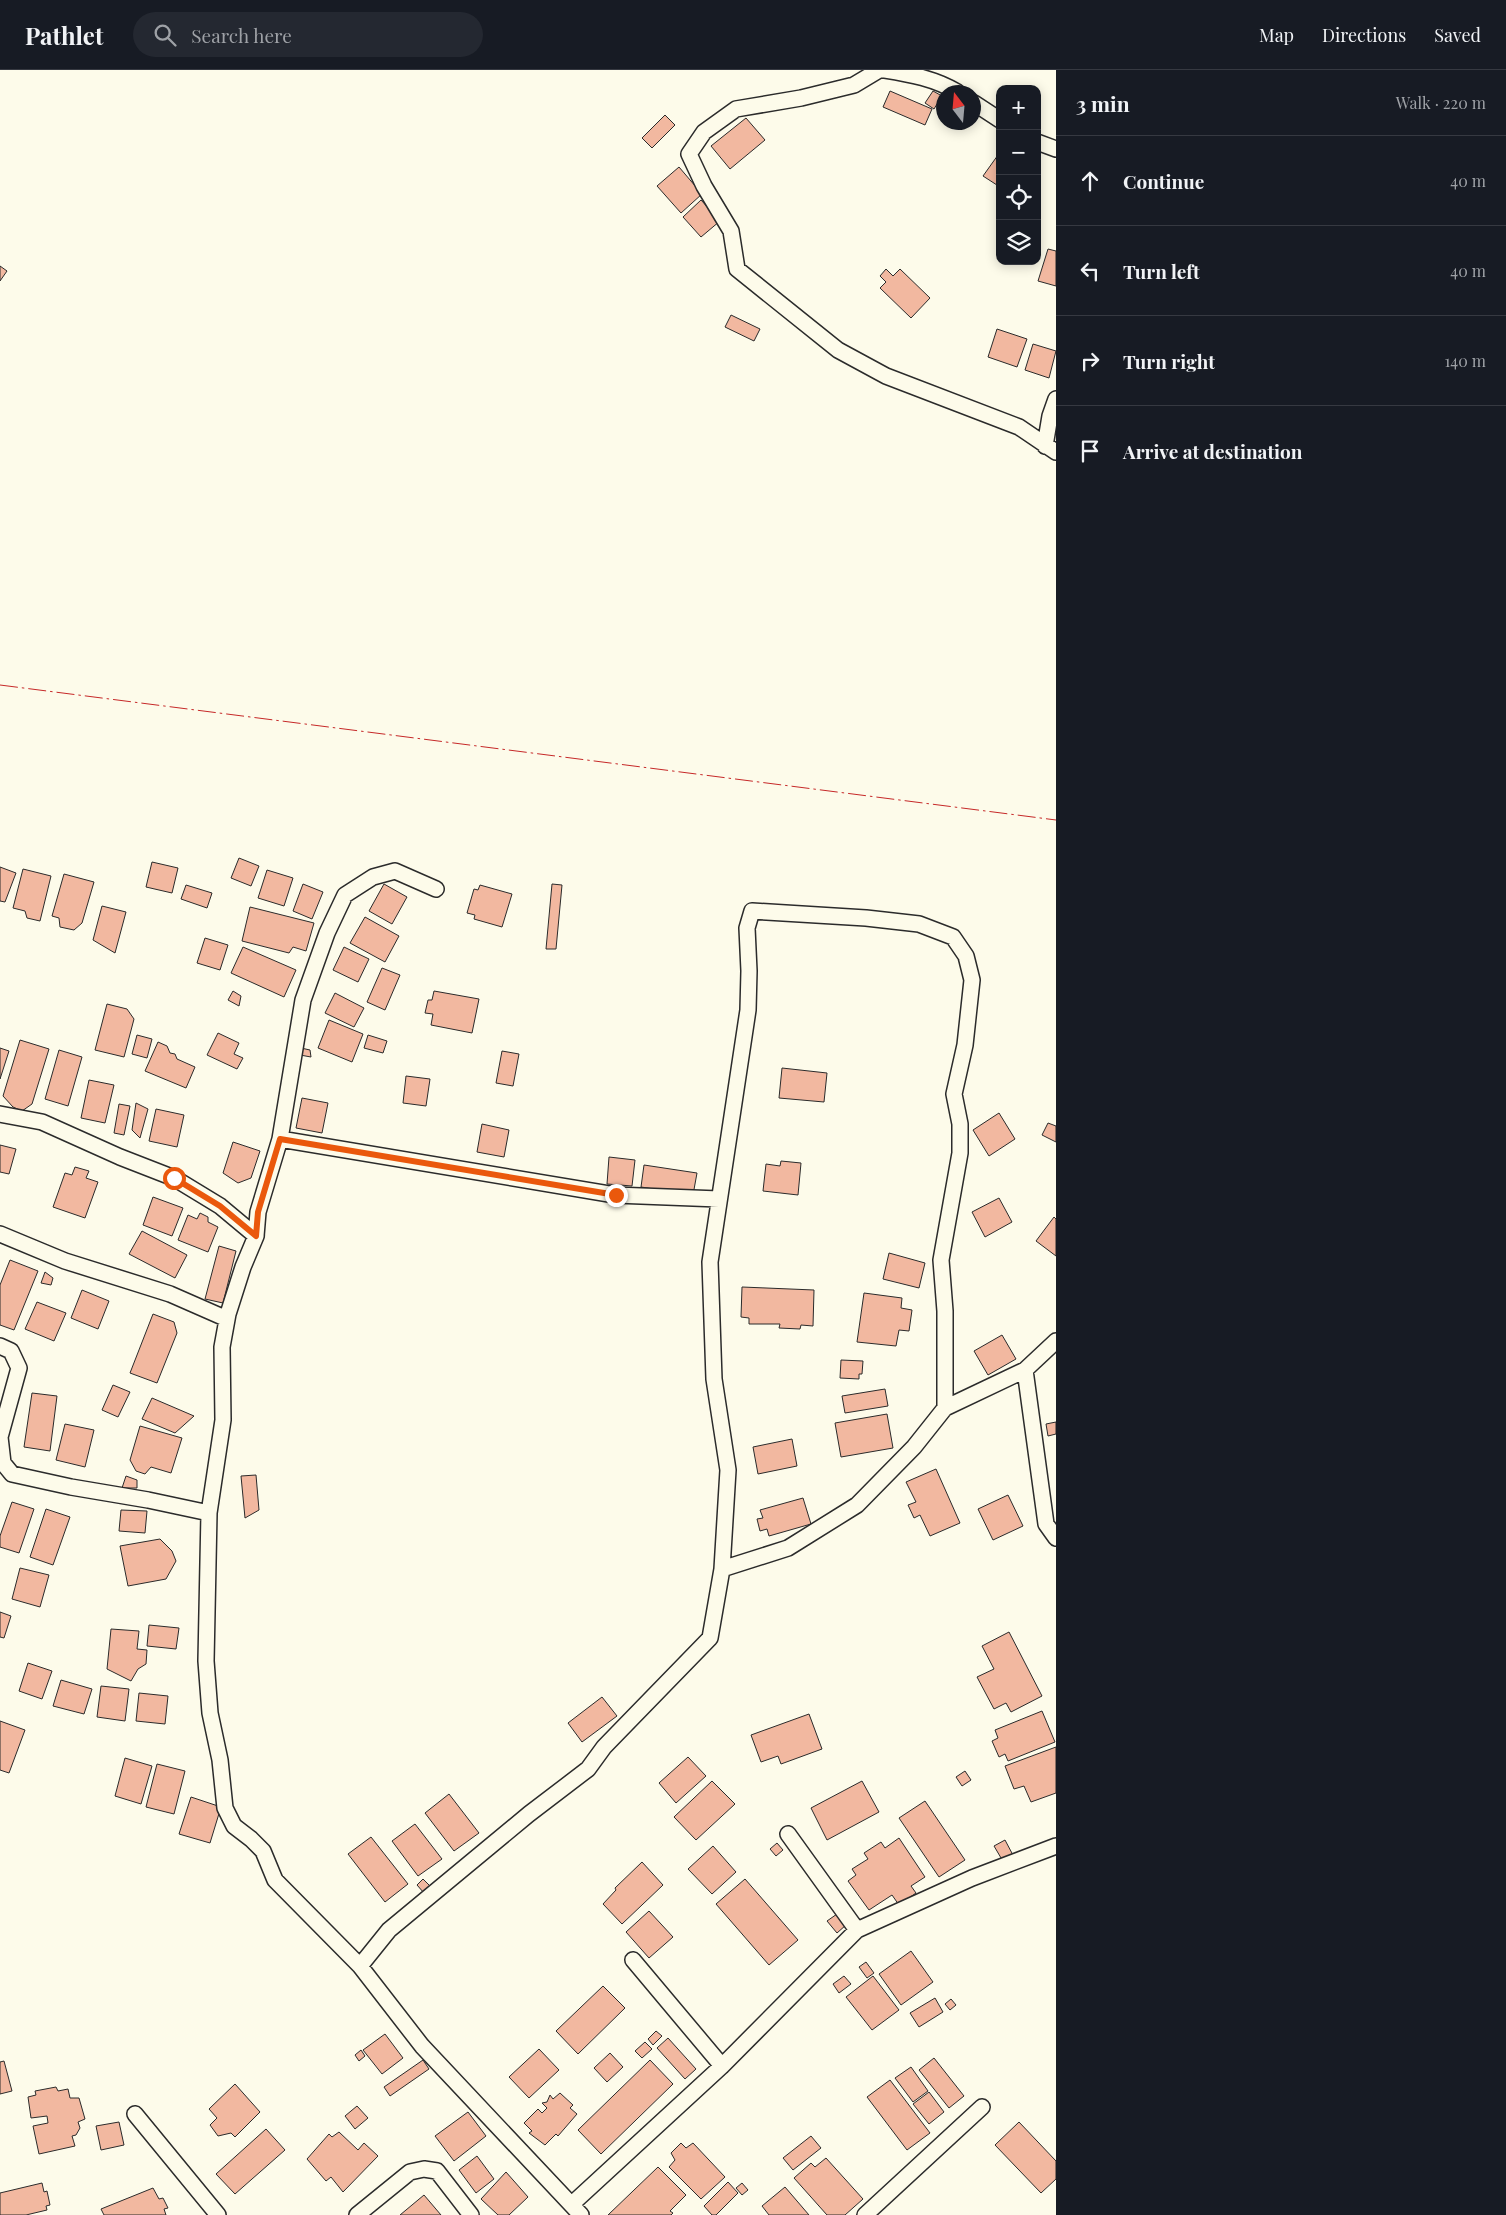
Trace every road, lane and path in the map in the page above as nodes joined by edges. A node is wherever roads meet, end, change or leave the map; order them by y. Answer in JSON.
{"nodes":[{"id":1,"x":879,"y":70,"type":"edge"},
{"id":2,"x":885,"y":70,"type":"edge"},
{"id":3,"x":942,"y":85,"type":"edge"},
{"id":4,"x":981,"y":108,"type":"edge"},
{"id":5,"x":996,"y":117,"type":"edge"},
{"id":6,"x":1041,"y":143,"type":"edge"},
{"id":7,"x":1056,"y":149,"type":"edge"},
{"id":8,"x":1056,"y":399,"type":"edge"},
{"id":9,"x":1050,"y":449,"type":"edge"},
{"id":10,"x":436,"y":889,"type":"dead end"},
{"id":11,"x":0,"y":1114,"type":"edge"},
{"id":12,"x":280,"y":1139,"type":"junction"},
{"id":13,"x":719,"y":1199,"type":"junction"},
{"id":14,"x":0,"y":1234,"type":"edge"},
{"id":15,"x":256,"y":1236,"type":"junction"},
{"id":16,"x":227,"y":1320,"type":"junction"},
{"id":17,"x":1056,"y":1341,"type":"edge"},
{"id":18,"x":0,"y":1346,"type":"edge"},
{"id":19,"x":1025,"y":1370,"type":"junction"},
{"id":20,"x":945,"y":1408,"type":"junction"},
{"id":21,"x":210,"y":1513,"type":"junction"},
{"id":22,"x":1056,"y":1538,"type":"edge"},
{"id":23,"x":722,"y":1569,"type":"junction"},
{"id":24,"x":788,"y":1834,"type":"dead end"},
{"id":25,"x":1056,"y":1846,"type":"edge"},
{"id":26,"x":857,"y":1930,"type":"junction"},
{"id":27,"x":633,"y":1960,"type":"dead end"},
{"id":28,"x":360,"y":1966,"type":"junction"},
{"id":29,"x":722,"y":2066,"type":"junction"},
{"id":30,"x":982,"y":2107,"type":"dead end"},
{"id":31,"x":134,"y":2114,"type":"dead end"},
{"id":32,"x":577,"y":2209,"type":"edge"},
{"id":33,"x":218,"y":2215,"type":"edge"},
{"id":34,"x":357,"y":2215,"type":"edge"},
{"id":35,"x":472,"y":2215,"type":"edge"},
{"id":36,"x":865,"y":2215,"type":"edge"}],
"edges":[{"from":1,"to":9,"type":"street"},
{"from":2,"to":3,"type":"street"},
{"from":4,"to":5,"type":"street"},
{"from":6,"to":7,"type":"street"},
{"from":8,"to":9,"type":"street"},
{"from":10,"to":12,"type":"street"},
{"from":11,"to":15,"type":"street"},
{"from":12,"to":13,"type":"street"},
{"from":12,"to":15,"type":"street"},
{"from":13,"to":20,"type":"street"},
{"from":13,"to":23,"type":"street"},
{"from":14,"to":16,"type":"street"},
{"from":15,"to":16,"type":"street"},
{"from":16,"to":21,"type":"street"},
{"from":17,"to":19,"type":"street"},
{"from":18,"to":21,"type":"street"},
{"from":19,"to":20,"type":"street"},
{"from":19,"to":22,"type":"street"},
{"from":20,"to":23,"type":"street"},
{"from":21,"to":28,"type":"street"},
{"from":23,"to":28,"type":"street"},
{"from":24,"to":26,"type":"street"},
{"from":25,"to":26,"type":"street"},
{"from":26,"to":29,"type":"street"},
{"from":27,"to":29,"type":"street"},
{"from":28,"to":32,"type":"street"},
{"from":29,"to":32,"type":"street"},
{"from":30,"to":36,"type":"street"},
{"from":31,"to":33,"type":"street"},
{"from":34,"to":35,"type":"street"}]}
